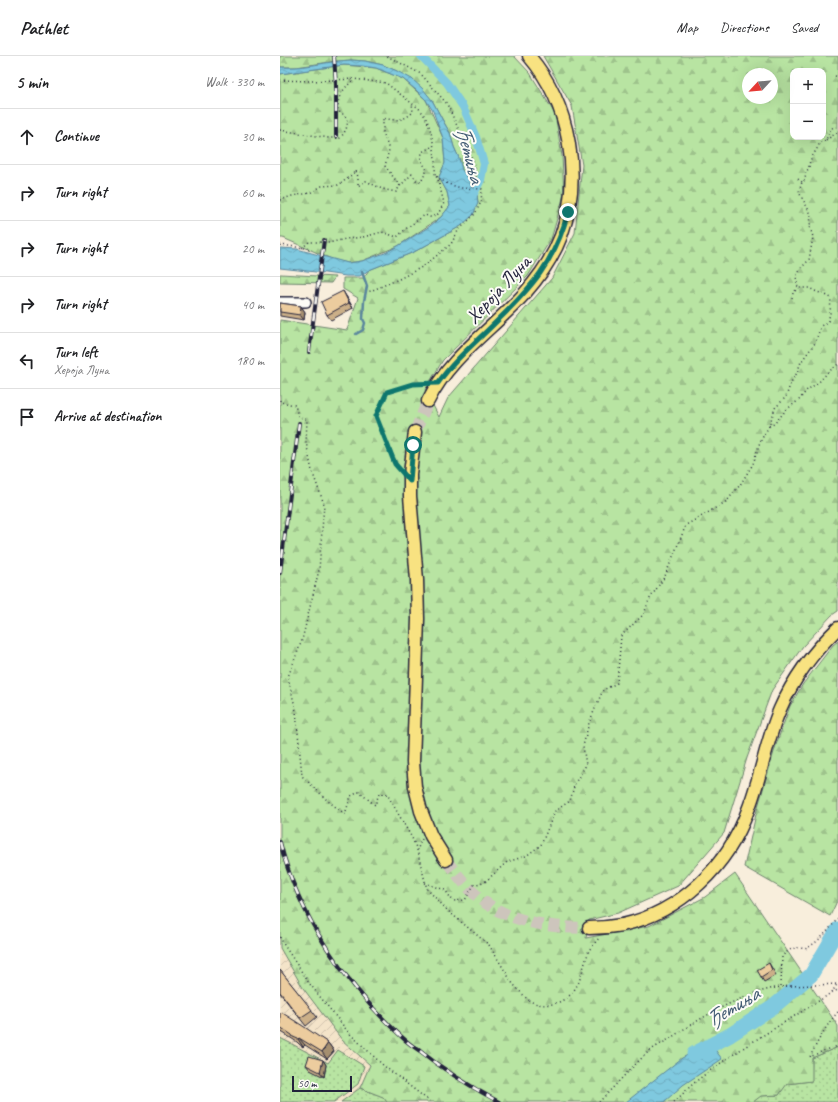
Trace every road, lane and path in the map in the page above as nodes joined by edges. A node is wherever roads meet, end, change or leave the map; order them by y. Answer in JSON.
{"nodes":[{"id":1,"x":387,"y":56,"type":"edge"},
{"id":2,"x":529,"y":56,"type":"edge"},
{"id":3,"x":835,"y":76,"type":"dead end"},
{"id":4,"x":838,"y":77,"type":"edge"},
{"id":5,"x":353,"y":79,"type":"junction"},
{"id":6,"x":280,"y":80,"type":"edge"},
{"id":7,"x":412,"y":103,"type":"junction"},
{"id":8,"x":838,"y":127,"type":"edge"},
{"id":9,"x":280,"y":130,"type":"edge"},
{"id":10,"x":838,"y":132,"type":"edge"},
{"id":11,"x":826,"y":140,"type":"junction"},
{"id":12,"x":434,"y":146,"type":"junction"},
{"id":13,"x":436,"y":176,"type":"junction"},
{"id":14,"x":798,"y":179,"type":"dead end"},
{"id":15,"x":802,"y":182,"type":"junction"},
{"id":16,"x":400,"y":186,"type":"junction"},
{"id":17,"x":473,"y":189,"type":"junction"},
{"id":18,"x":280,"y":200,"type":"edge"},
{"id":19,"x":280,"y":246,"type":"edge"},
{"id":20,"x":302,"y":248,"type":"junction"},
{"id":21,"x":312,"y":249,"type":"dead end"},
{"id":22,"x":798,"y":288,"type":"junction"},
{"id":23,"x":368,"y":292,"type":"dead end"},
{"id":24,"x":792,"y":298,"type":"dead end"},
{"id":25,"x":280,"y":302,"type":"edge"},
{"id":26,"x":306,"y":302,"type":"dead end"},
{"id":27,"x":838,"y":364,"type":"edge"},
{"id":28,"x":438,"y":383,"type":"junction"},
{"id":29,"x":280,"y":400,"type":"edge"},
{"id":30,"x":428,"y":401,"type":"tunnel mouth"},
{"id":31,"x":769,"y":426,"type":"junction"},
{"id":32,"x":415,"y":432,"type":"tunnel mouth"},
{"id":33,"x":400,"y":470,"type":"dead end"},
{"id":34,"x":838,"y":628,"type":"edge"},
{"id":35,"x":428,"y":829,"type":"junction"},
{"id":36,"x":417,"y":850,"type":"junction"},
{"id":37,"x":446,"y":860,"type":"tunnel mouth"},
{"id":38,"x":425,"y":883,"type":"junction"},
{"id":39,"x":838,"y":918,"type":"edge"},
{"id":40,"x":589,"y":928,"type":"tunnel mouth"},
{"id":41,"x":603,"y":928,"type":"junction"},
{"id":42,"x":280,"y":937,"type":"edge"},
{"id":43,"x":838,"y":983,"type":"edge"},
{"id":44,"x":781,"y":986,"type":"junction"},
{"id":45,"x":838,"y":990,"type":"edge"},
{"id":46,"x":832,"y":992,"type":"junction"},
{"id":47,"x":838,"y":1012,"type":"edge"},
{"id":48,"x":838,"y":1046,"type":"edge"},
{"id":49,"x":432,"y":1102,"type":"edge"},
{"id":50,"x":599,"y":1102,"type":"edge"},
{"id":51,"x":674,"y":1102,"type":"edge"}],
"edges":[{"from":1,"to":17,"type":"path"},
{"from":2,"to":28,"type":"main road","name":"Хероја Луна"},
{"from":3,"to":4,"type":"path"},
{"from":5,"to":6,"type":"path"},
{"from":5,"to":7,"type":"path"},
{"from":5,"to":9,"type":"path"},
{"from":7,"to":12,"type":"path"},
{"from":7,"to":16,"type":"path"},
{"from":8,"to":11,"type":"path"},
{"from":10,"to":11,"type":"path"},
{"from":11,"to":15,"type":"path"},
{"from":12,"to":13,"type":"path"},
{"from":12,"to":16,"type":"path"},
{"from":13,"to":17,"type":"path"},
{"from":13,"to":20,"type":"path"},
{"from":14,"to":15,"type":"path"},
{"from":15,"to":22,"type":"path"},
{"from":16,"to":18,"type":"path"},
{"from":17,"to":23,"type":"path"},
{"from":19,"to":20,"type":"path"},
{"from":20,"to":21,"type":"path"},
{"from":22,"to":24,"type":"path"},
{"from":22,"to":31,"type":"path"},
{"from":25,"to":26,"type":"lane"},
{"from":27,"to":31,"type":"path"},
{"from":28,"to":30,"type":"main road","name":"Хероја Луна"},
{"from":28,"to":33,"type":"path"},
{"from":29,"to":36,"type":"path"},
{"from":31,"to":38,"type":"path"},
{"from":32,"to":35,"type":"main road"},
{"from":34,"to":41,"type":"main road"},
{"from":35,"to":36,"type":"path"},
{"from":35,"to":37,"type":"main road"},
{"from":36,"to":38,"type":"path"},
{"from":38,"to":41,"type":"path"},
{"from":39,"to":44,"type":"path"},
{"from":40,"to":41,"type":"main road"},
{"from":42,"to":49,"type":"path"},
{"from":43,"to":44,"type":"path","bridge":true},
{"from":43,"to":46,"type":"path"},
{"from":44,"to":50,"type":"path"},
{"from":45,"to":46,"type":"path"},
{"from":46,"to":51,"type":"path"},
{"from":47,"to":48,"type":"path"}]}
